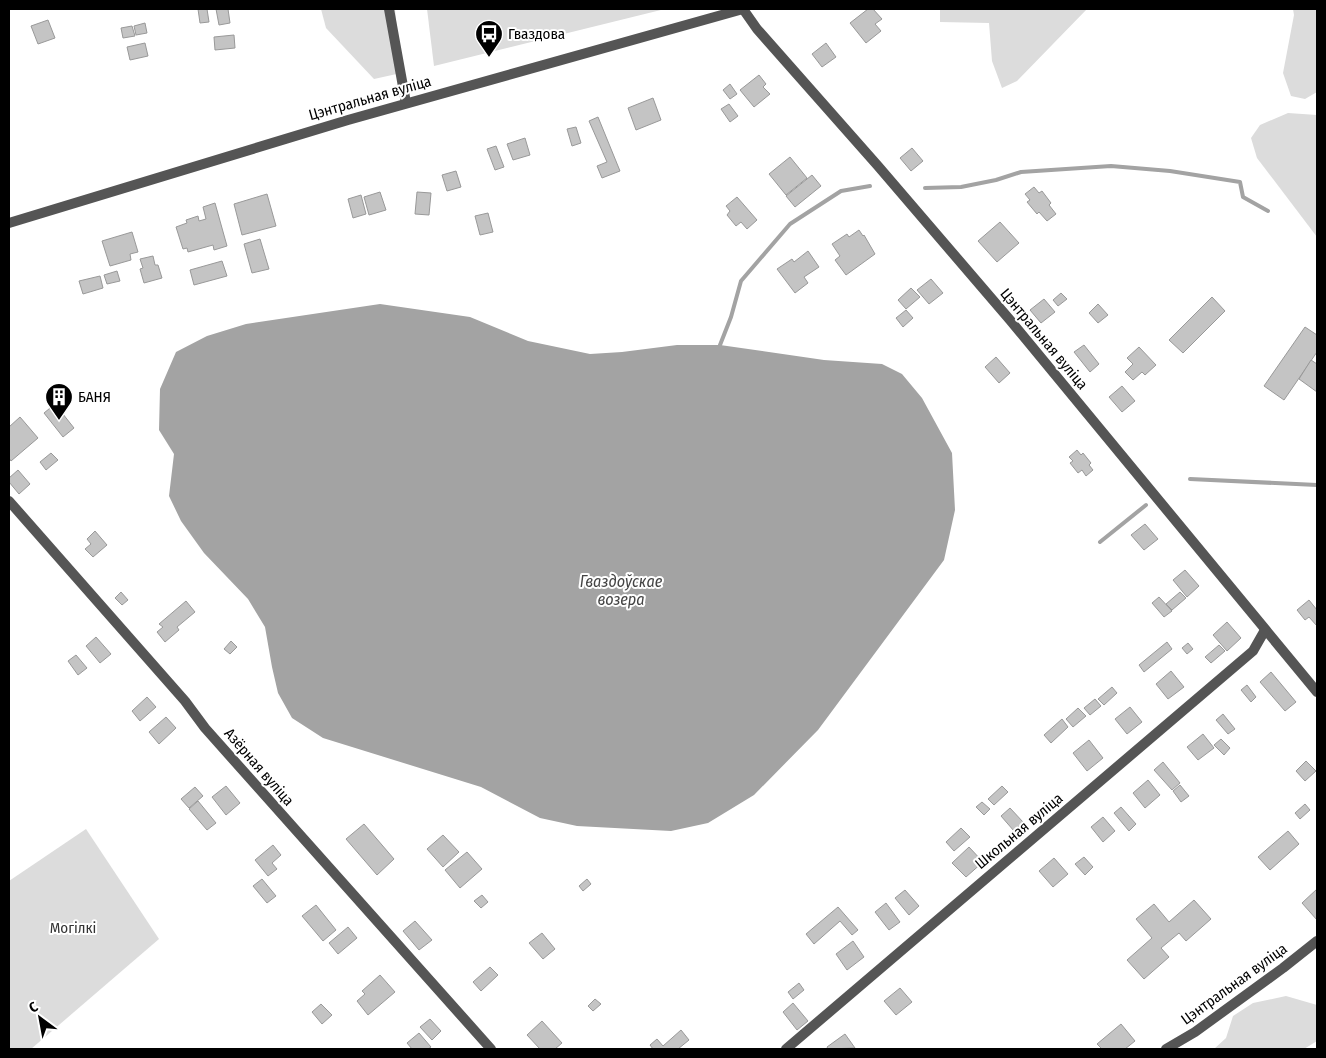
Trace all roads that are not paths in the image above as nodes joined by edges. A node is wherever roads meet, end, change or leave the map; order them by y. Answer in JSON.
{"nodes":[{"id":1,"x":390,"y":9,"type":"edge"},
{"id":2,"x":743,"y":9,"type":"edge"},
{"id":3,"x":406,"y":103,"type":"junction"},
{"id":4,"x":9,"y":224,"type":"edge"},
{"id":5,"x":9,"y":501,"type":"edge"},
{"id":6,"x":1265,"y":630,"type":"junction"},
{"id":7,"x":1317,"y":692,"type":"edge"},
{"id":8,"x":1317,"y":941,"type":"edge"},
{"id":9,"x":492,"y":1049,"type":"edge"},
{"id":10,"x":786,"y":1049,"type":"edge"},
{"id":11,"x":1166,"y":1049,"type":"edge"}],
"edges":[{"from":1,"to":3,"type":"street"},
{"from":2,"to":3,"type":"street","name":"Цэнтральная вуліца"},
{"from":2,"to":6,"type":"street","name":"Цэнтральная вуліца"},
{"from":3,"to":4,"type":"street","name":"Цэнтральная вуліца"},
{"from":5,"to":9,"type":"street","name":"Азёрная вуліца"},
{"from":6,"to":7,"type":"street","name":"Цэнтральная вуліца"},
{"from":6,"to":10,"type":"street","name":"Школьная вуліца"},
{"from":8,"to":11,"type":"street","name":"Цэнтральная вуліца"}]}
